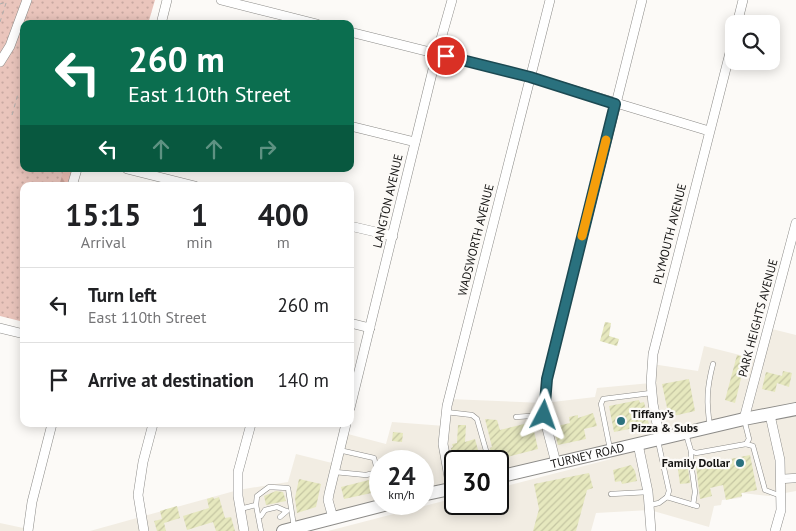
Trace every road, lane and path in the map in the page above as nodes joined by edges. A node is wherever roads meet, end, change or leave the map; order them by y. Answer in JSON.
{"nodes":[{"id":1,"x":27,"y":0,"type":"edge"},
{"id":2,"x":168,"y":0,"type":"edge"},
{"id":3,"x":221,"y":0,"type":"edge"},
{"id":4,"x":452,"y":0,"type":"edge"},
{"id":5,"x":550,"y":0,"type":"edge"},
{"id":6,"x":642,"y":0,"type":"edge"},
{"id":7,"x":743,"y":0,"type":"edge"},
{"id":8,"x":7,"y":1,"type":"edge"},
{"id":9,"x":0,"y":4,"type":"edge"},
{"id":10,"x":739,"y":15,"type":"edge"},
{"id":11,"x":162,"y":20,"type":"edge"},
{"id":12,"x":301,"y":20,"type":"edge"},
{"id":13,"x":0,"y":22,"type":"edge"},
{"id":14,"x":354,"y":33,"type":"edge"},
{"id":15,"x":437,"y":53,"type":"junction"},
{"id":16,"x":0,"y":62,"type":"edge"},
{"id":17,"x":725,"y":70,"type":"edge"},
{"id":18,"x":530,"y":77,"type":"junction"},
{"id":19,"x":18,"y":94,"type":"dead end"},
{"id":20,"x":615,"y":104,"type":"junction"},
{"id":21,"x":12,"y":115,"type":"dead end"},
{"id":22,"x":354,"y":127,"type":"edge"},
{"id":23,"x":709,"y":130,"type":"junction"},
{"id":24,"x":415,"y":142,"type":"junction"},
{"id":25,"x":139,"y":172,"type":"edge"},
{"id":26,"x":180,"y":182,"type":"edge"},
{"id":27,"x":796,"y":223,"type":"edge"},
{"id":28,"x":354,"y":227,"type":"edge"},
{"id":29,"x":393,"y":236,"type":"junction"},
{"id":30,"x":354,"y":324,"type":"edge"},
{"id":31,"x":0,"y":328,"type":"edge"},
{"id":32,"x":370,"y":328,"type":"junction"},
{"id":33,"x":20,"y":333,"type":"edge"},
{"id":34,"x":713,"y":364,"type":"dead end"},
{"id":35,"x":354,"y":392,"type":"edge"},
{"id":36,"x":652,"y":393,"type":"junction"},
{"id":37,"x":796,"y":409,"type":"edge"},
{"id":38,"x":446,"y":412,"type":"junction"},
{"id":39,"x":544,"y":415,"type":"junction"},
{"id":40,"x":770,"y":415,"type":"junction"},
{"id":41,"x":516,"y":417,"type":"dead end"},
{"id":42,"x":744,"y":419,"type":"junction"},
{"id":43,"x":51,"y":427,"type":"edge"},
{"id":44,"x":151,"y":427,"type":"edge"},
{"id":45,"x":250,"y":427,"type":"edge"},
{"id":46,"x":345,"y":427,"type":"edge"},
{"id":47,"x":710,"y":427,"type":"junction"},
{"id":48,"x":686,"y":433,"type":"junction"},
{"id":49,"x":659,"y":439,"type":"junction"},
{"id":50,"x":638,"y":444,"type":"junction"},
{"id":51,"x":746,"y":444,"type":"junction"},
{"id":52,"x":340,"y":450,"type":"junction"},
{"id":53,"x":444,"y":450,"type":"edge"},
{"id":54,"x":486,"y":450,"type":"edge"},
{"id":55,"x":610,"y":450,"type":"junction"},
{"id":56,"x":691,"y":451,"type":"junction"},
{"id":57,"x":369,"y":457,"type":"edge"},
{"id":58,"x":556,"y":463,"type":"junction"},
{"id":59,"x":334,"y":472,"type":"junction"},
{"id":60,"x":369,"y":474,"type":"edge"},
{"id":61,"x":509,"y":474,"type":"edge"},
{"id":62,"x":796,"y":476,"type":"edge"},
{"id":63,"x":781,"y":479,"type":"junction"},
{"id":64,"x":796,"y":480,"type":"edge"},
{"id":65,"x":648,"y":492,"type":"junction"},
{"id":66,"x":611,"y":494,"type":"dead end"},
{"id":67,"x":781,"y":496,"type":"junction"},
{"id":68,"x":667,"y":497,"type":"junction"},
{"id":69,"x":256,"y":505,"type":"junction"},
{"id":70,"x":650,"y":505,"type":"junction"},
{"id":71,"x":369,"y":508,"type":"edge"},
{"id":72,"x":240,"y":509,"type":"junction"},
{"id":73,"x":288,"y":510,"type":"junction"},
{"id":74,"x":262,"y":517,"type":"junction"},
{"id":75,"x":280,"y":517,"type":"dead end"},
{"id":76,"x":333,"y":518,"type":"junction"},
{"id":77,"x":288,"y":529,"type":"edge"},
{"id":78,"x":28,"y":531,"type":"edge"},
{"id":79,"x":144,"y":531,"type":"edge"},
{"id":80,"x":244,"y":531,"type":"edge"},
{"id":81,"x":261,"y":531,"type":"edge"},
{"id":82,"x":651,"y":531,"type":"edge"},
{"id":83,"x":776,"y":531,"type":"edge"}],
"edges":[{"from":1,"to":16,"type":"street"},
{"from":2,"to":11,"type":"street"},
{"from":3,"to":12,"type":"street"},
{"from":4,"to":15,"type":"street","name":"LANGTON AVENUE"},
{"from":5,"to":18,"type":"street","name":"WADSWORTH AVENUE"},
{"from":6,"to":20,"type":"street"},
{"from":7,"to":10,"type":"street"},
{"from":8,"to":9,"type":"path"},
{"from":8,"to":13,"type":"path"},
{"from":14,"to":15,"type":"street"},
{"from":15,"to":18,"type":"street"},
{"from":15,"to":24,"type":"street","name":"LANGTON AVENUE"},
{"from":17,"to":23,"type":"street","name":"PLYMOUTH AVENUE"},
{"from":18,"to":20,"type":"street"},
{"from":18,"to":38,"type":"street","name":"WADSWORTH AVENUE"},
{"from":19,"to":21,"type":"path"},
{"from":20,"to":23,"type":"street"},
{"from":20,"to":39,"type":"street"},
{"from":22,"to":24,"type":"street"},
{"from":23,"to":36,"type":"street","name":"PLYMOUTH AVENUE"},
{"from":24,"to":29,"type":"street","name":"LANGTON AVENUE"},
{"from":25,"to":26,"type":"street"},
{"from":27,"to":42,"type":"street","name":"PARK HEIGHTS AVENUE"},
{"from":28,"to":29,"type":"street"},
{"from":29,"to":32,"type":"street","name":"LANGTON AVENUE"},
{"from":30,"to":32,"type":"street"},
{"from":31,"to":33,"type":"street"},
{"from":32,"to":35,"type":"street","name":"LANGTON AVENUE"},
{"from":34,"to":47,"type":"lane"},
{"from":36,"to":49,"type":"street","name":"PLYMOUTH AVENUE"},
{"from":36,"to":55,"type":"lane"},
{"from":37,"to":40,"type":"main road","name":"TURNEY ROAD"},
{"from":38,"to":53,"type":"street","name":"WADSWORTH AVENUE"},
{"from":38,"to":54,"type":"lane"},
{"from":39,"to":41,"type":"lane"},
{"from":39,"to":58,"type":"street"},
{"from":40,"to":42,"type":"main road","name":"TURNEY ROAD"},
{"from":40,"to":63,"type":"street"},
{"from":42,"to":47,"type":"main road","name":"TURNEY ROAD"},
{"from":42,"to":51,"type":"lane"},
{"from":43,"to":78,"type":"street"},
{"from":44,"to":79,"type":"street"},
{"from":45,"to":72,"type":"street"},
{"from":46,"to":52,"type":"street"},
{"from":47,"to":48,"type":"main road","name":"TURNEY ROAD"},
{"from":48,"to":49,"type":"main road","name":"TURNEY ROAD"},
{"from":48,"to":56,"type":"lane"},
{"from":49,"to":50,"type":"main road","name":"TURNEY ROAD"},
{"from":49,"to":68,"type":"lane"},
{"from":50,"to":55,"type":"main road","name":"TURNEY ROAD"},
{"from":50,"to":65,"type":"street"},
{"from":51,"to":56,"type":"lane"},
{"from":51,"to":67,"type":"lane"},
{"from":52,"to":57,"type":"lane"},
{"from":52,"to":59,"type":"street"},
{"from":55,"to":58,"type":"main road","name":"TURNEY ROAD"},
{"from":56,"to":68,"type":"lane"},
{"from":58,"to":61,"type":"main road","name":"TURNEY ROAD"},
{"from":59,"to":60,"type":"lane"},
{"from":59,"to":76,"type":"street"},
{"from":62,"to":63,"type":"lane"},
{"from":63,"to":64,"type":"lane"},
{"from":63,"to":67,"type":"street"},
{"from":65,"to":66,"type":"lane"},
{"from":65,"to":70,"type":"street"},
{"from":67,"to":83,"type":"street"},
{"from":68,"to":70,"type":"lane"},
{"from":69,"to":72,"type":"lane"},
{"from":69,"to":73,"type":"lane"},
{"from":69,"to":74,"type":"lane"},
{"from":70,"to":82,"type":"street"},
{"from":71,"to":76,"type":"main road"},
{"from":72,"to":80,"type":"street"},
{"from":73,"to":74,"type":"lane"},
{"from":73,"to":75,"type":"lane"},
{"from":73,"to":77,"type":"lane"},
{"from":74,"to":81,"type":"lane"},
{"from":76,"to":77,"type":"main road"}]}
